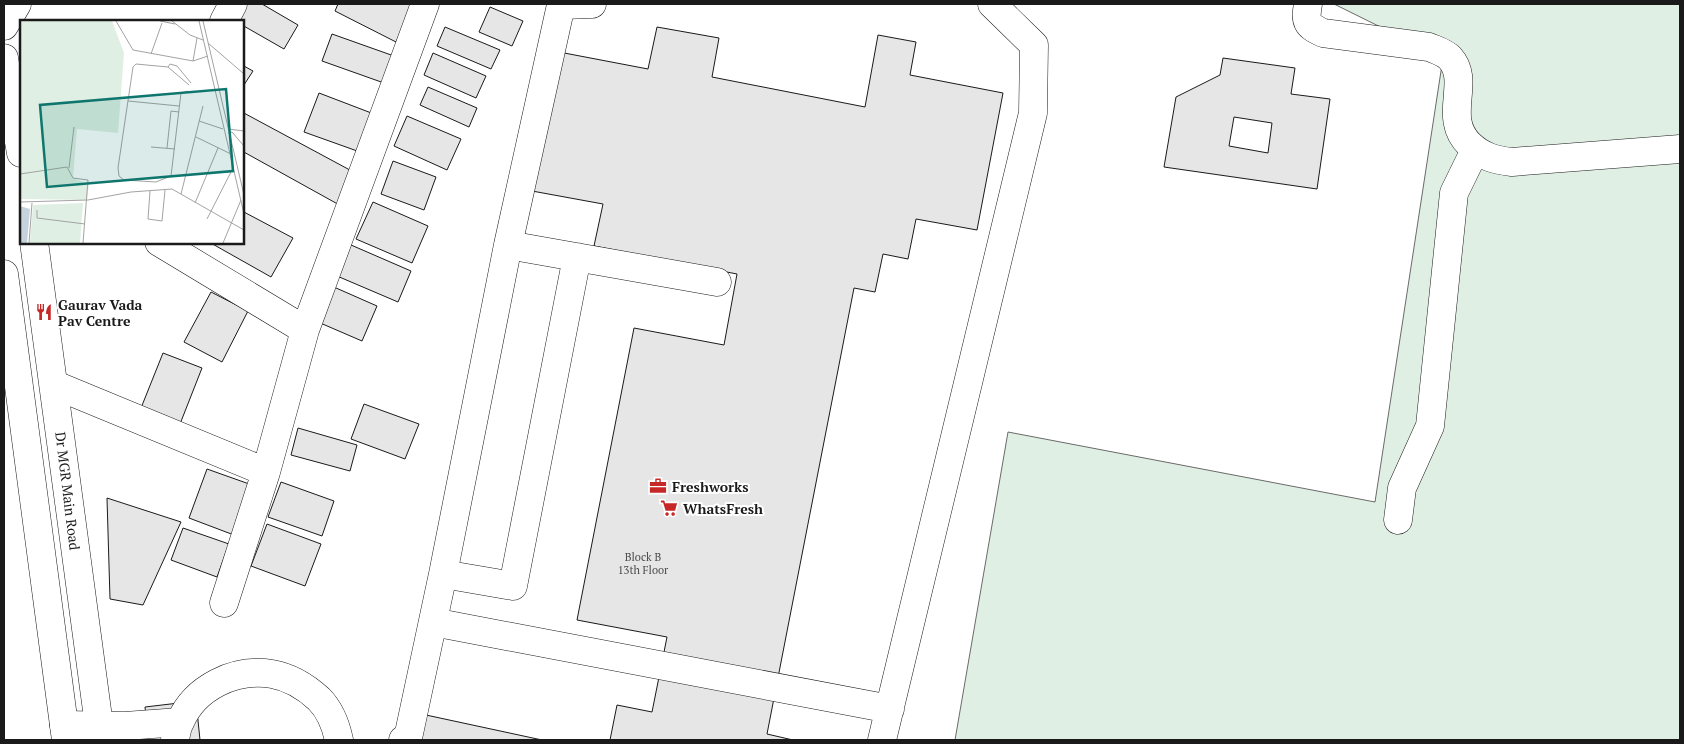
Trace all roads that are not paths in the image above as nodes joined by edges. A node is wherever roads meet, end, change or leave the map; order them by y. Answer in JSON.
{"nodes":[{"id":1,"x":17,"y":4,"type":"edge"},
{"id":2,"x":233,"y":4,"type":"edge"},
{"id":3,"x":425,"y":4,"type":"edge"},
{"id":4,"x":592,"y":4,"type":"edge"},
{"id":5,"x":992,"y":4,"type":"edge"},
{"id":6,"x":1308,"y":4,"type":"edge"},
{"id":7,"x":225,"y":20,"type":"edge"},
{"id":8,"x":4,"y":26,"type":"edge"},
{"id":9,"x":4,"y":58,"type":"edge"},
{"id":10,"x":4,"y":144,"type":"edge"},
{"id":11,"x":20,"y":147,"type":"edge"},
{"id":12,"x":1680,"y":149,"type":"edge"},
{"id":13,"x":1475,"y":150,"type":"junction"},
{"id":14,"x":20,"y":156,"type":"edge"},
{"id":15,"x":34,"y":244,"type":"edge"},
{"id":16,"x":162,"y":244,"type":"edge"},
{"id":17,"x":508,"y":246,"type":"junction"},
{"id":18,"x":577,"y":257,"type":"junction"},
{"id":19,"x":4,"y":274,"type":"edge"},
{"id":20,"x":717,"y":282,"type":"dead end"},
{"id":21,"x":305,"y":330,"type":"junction"},
{"id":22,"x":9,"y":346,"type":"edge"},
{"id":23,"x":11,"y":383,"type":"edge"},
{"id":24,"x":55,"y":385,"type":"junction"},
{"id":25,"x":266,"y":472,"type":"junction"},
{"id":26,"x":1398,"y":520,"type":"dead end"},
{"id":27,"x":443,"y":574,"type":"junction"},
{"id":28,"x":224,"y":603,"type":"dead end"},
{"id":29,"x":433,"y":622,"type":"junction"},
{"id":30,"x":890,"y":708,"type":"junction"},
{"id":31,"x":177,"y":731,"type":"edge"},
{"id":32,"x":100,"y":732,"type":"edge"},
{"id":33,"x":65,"y":733,"type":"edge"},
{"id":34,"x":339,"y":740,"type":"edge"},
{"id":35,"x":404,"y":740,"type":"edge"},
{"id":36,"x":882,"y":740,"type":"edge"}],
"edges":[{"from":1,"to":8,"type":"street"},
{"from":2,"to":7,"type":"street"},
{"from":3,"to":21,"type":"street"},
{"from":4,"to":17,"type":"street"},
{"from":5,"to":30,"type":"street"},
{"from":6,"to":13,"type":"street"},
{"from":9,"to":11,"type":"street"},
{"from":10,"to":14,"type":"street"},
{"from":12,"to":13,"type":"street"},
{"from":13,"to":26,"type":"street"},
{"from":15,"to":24,"type":"street","name":"Dr MGR Main Road"},
{"from":16,"to":21,"type":"street"},
{"from":17,"to":18,"type":"street"},
{"from":17,"to":27,"type":"street"},
{"from":18,"to":20,"type":"street"},
{"from":18,"to":27,"type":"street"},
{"from":19,"to":22,"type":"street"},
{"from":21,"to":25,"type":"street"},
{"from":22,"to":23,"type":"street"},
{"from":23,"to":33,"type":"street"},
{"from":24,"to":25,"type":"street"},
{"from":24,"to":32,"type":"street","name":"Dr MGR Main Road"},
{"from":25,"to":28,"type":"street"},
{"from":27,"to":29,"type":"street"},
{"from":29,"to":30,"type":"street"},
{"from":29,"to":35,"type":"street"},
{"from":30,"to":36,"type":"street"},
{"from":31,"to":32,"type":"street"},
{"from":31,"to":34,"type":"street"},
{"from":32,"to":33,"type":"street"}]}
